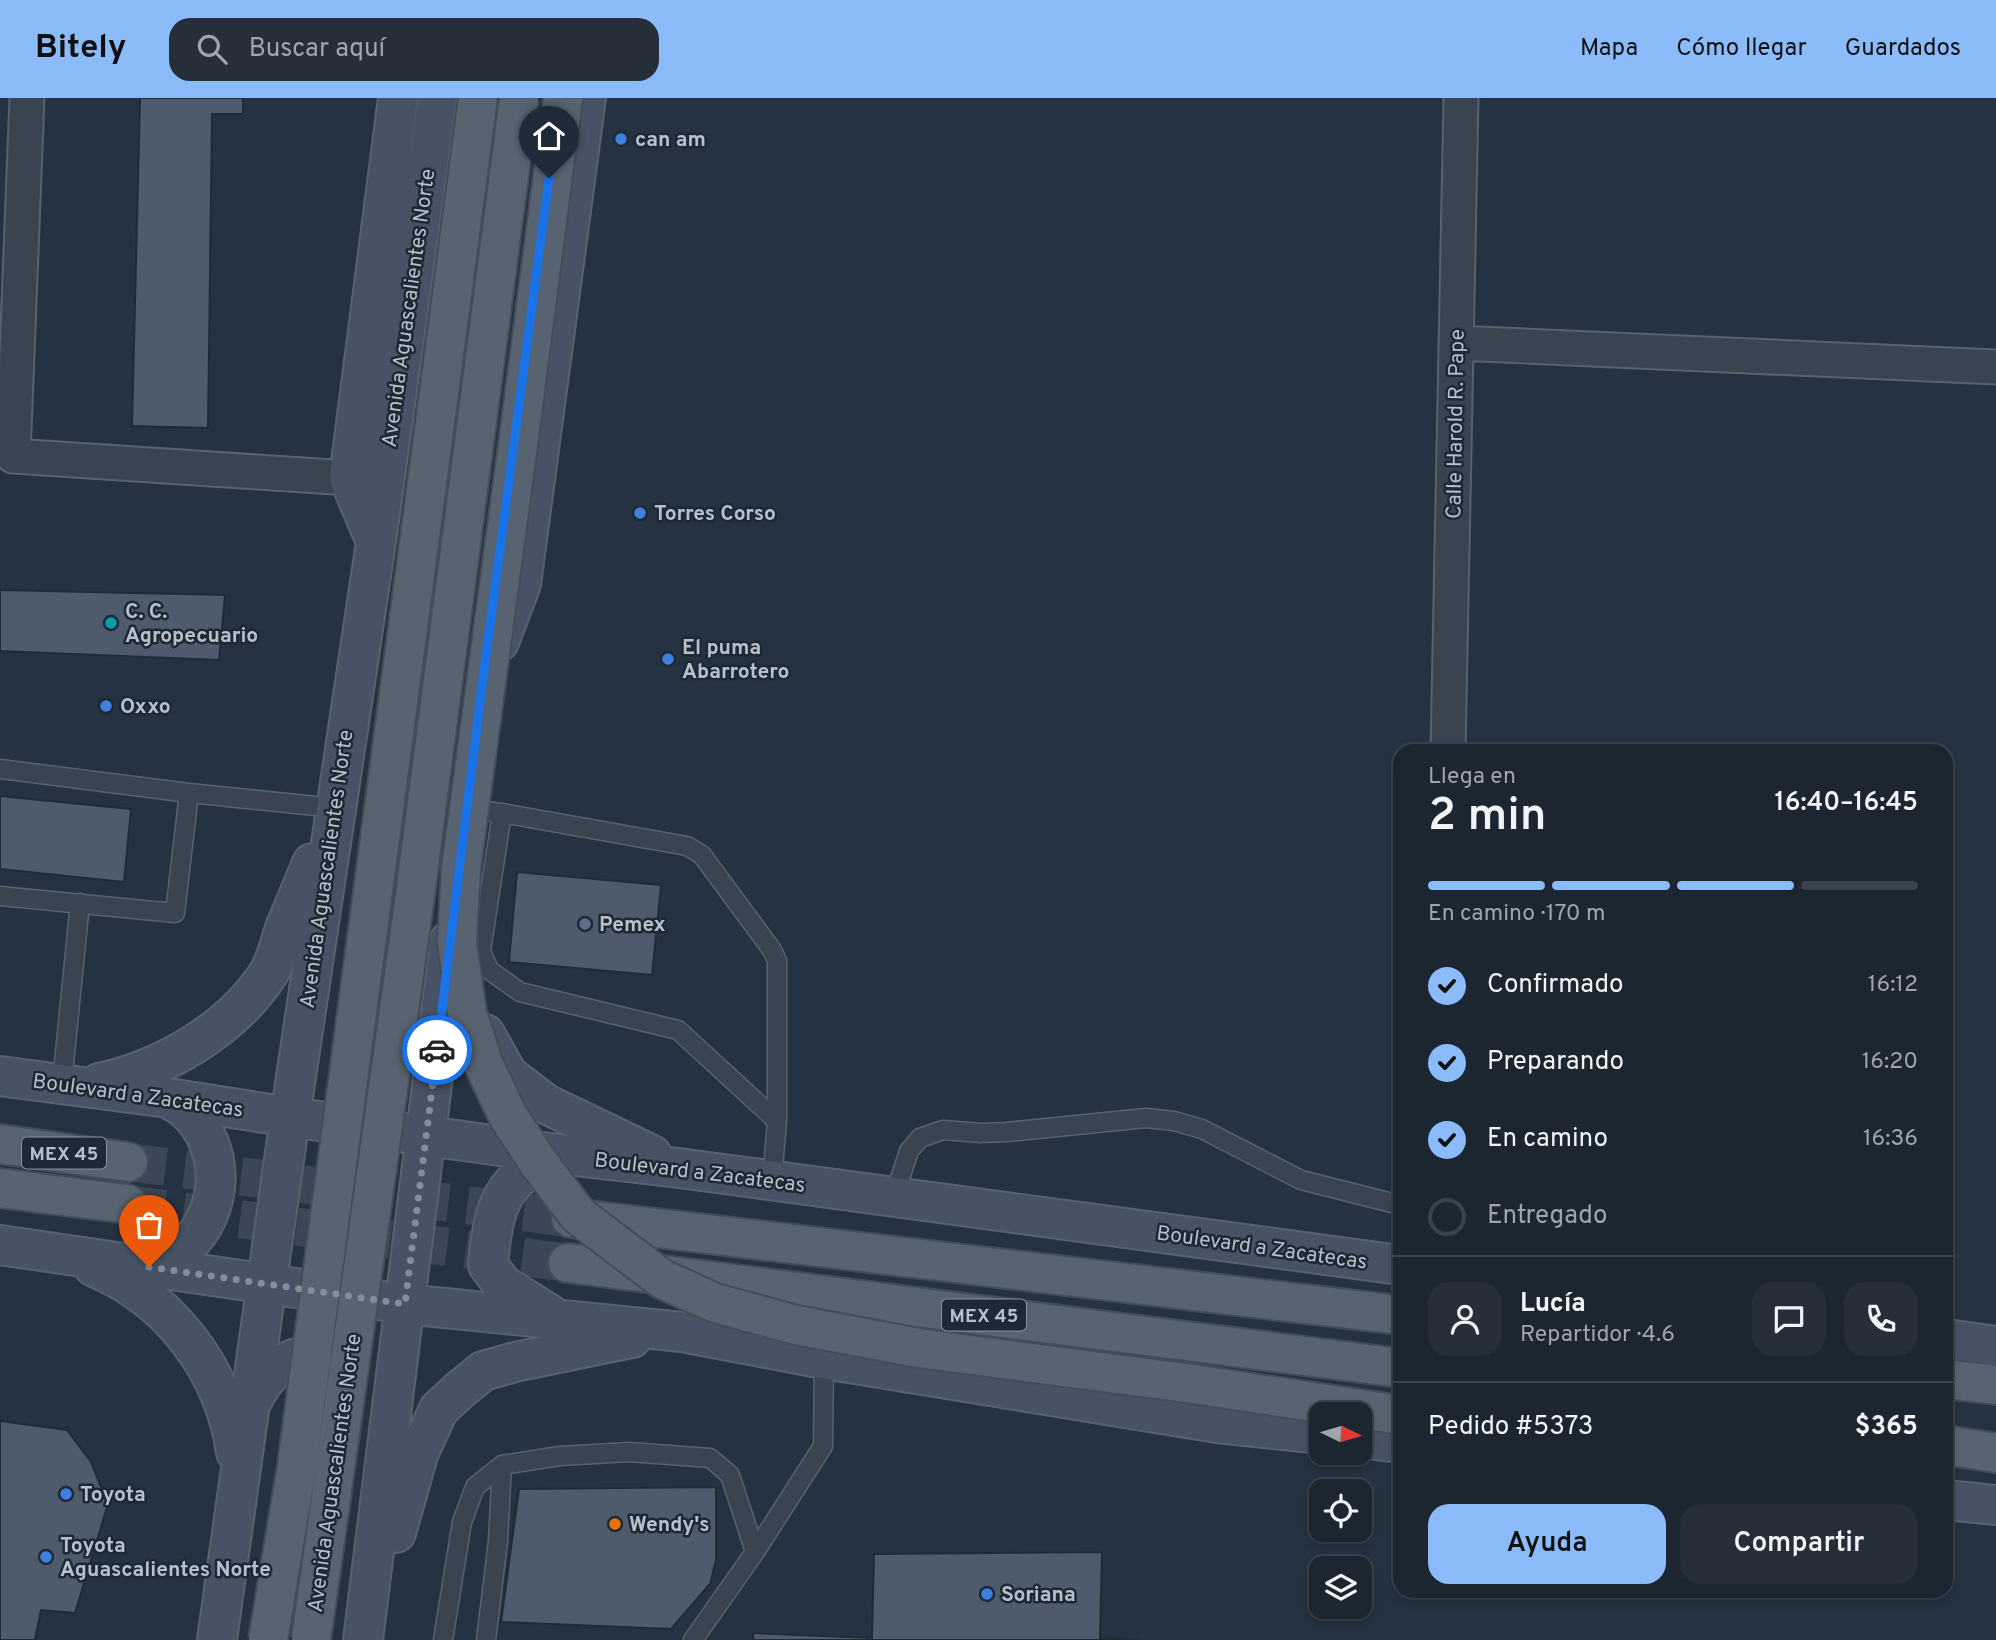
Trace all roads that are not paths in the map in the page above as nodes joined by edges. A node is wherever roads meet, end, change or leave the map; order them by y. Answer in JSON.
{"nodes":[{"id":1,"x":27,"y":98,"type":"edge"},
{"id":2,"x":398,"y":98,"type":"edge"},
{"id":3,"x":438,"y":98,"type":"edge"},
{"id":4,"x":478,"y":98,"type":"edge"},
{"id":5,"x":519,"y":98,"type":"edge"},
{"id":6,"x":561,"y":98,"type":"edge"},
{"id":7,"x":586,"y":98,"type":"edge"},
{"id":8,"x":1461,"y":98,"type":"edge"},
{"id":9,"x":1457,"y":343,"type":"junction"},
{"id":10,"x":1996,"y":367,"type":"edge"},
{"id":11,"x":349,"y":478,"type":"junction"},
{"id":12,"x":376,"y":542,"type":"junction"},
{"id":13,"x":482,"y":686,"type":"junction"},
{"id":14,"x":1448,"y":744,"type":"edge"},
{"id":15,"x":0,"y":769,"type":"edge"},
{"id":16,"x":189,"y":793,"type":"junction"},
{"id":17,"x":335,"y":808,"type":"junction"},
{"id":18,"x":484,"y":811,"type":"junction"},
{"id":19,"x":0,"y":896,"type":"edge"},
{"id":20,"x":80,"y":903,"type":"junction"},
{"id":21,"x":451,"y":933,"type":"junction"},
{"id":22,"x":0,"y":1076,"type":"edge"},
{"id":23,"x":73,"y":1085,"type":"junction"},
{"id":24,"x":169,"y":1098,"type":"junction"},
{"id":25,"x":290,"y":1117,"type":"junction"},
{"id":26,"x":777,"y":1121,"type":"junction"},
{"id":27,"x":427,"y":1136,"type":"junction"},
{"id":28,"x":0,"y":1144,"type":"edge"},
{"id":29,"x":558,"y":1154,"type":"junction"},
{"id":30,"x":128,"y":1162,"type":"tunnel mouth"},
{"id":31,"x":679,"y":1168,"type":"junction"},
{"id":32,"x":772,"y":1180,"type":"junction"},
{"id":33,"x":0,"y":1188,"type":"edge"},
{"id":34,"x":894,"y":1197,"type":"junction"},
{"id":35,"x":1393,"y":1203,"type":"edge"},
{"id":36,"x":127,"y":1204,"type":"tunnel mouth"},
{"id":37,"x":569,"y":1218,"type":"tunnel mouth"},
{"id":38,"x":0,"y":1245,"type":"edge"},
{"id":39,"x":45,"y":1252,"type":"junction"},
{"id":40,"x":568,"y":1263,"type":"tunnel mouth"},
{"id":41,"x":1393,"y":1264,"type":"edge"},
{"id":42,"x":149,"y":1267,"type":"junction"},
{"id":43,"x":267,"y":1283,"type":"junction"},
{"id":44,"x":405,"y":1304,"type":"junction"},
{"id":45,"x":1393,"y":1314,"type":"edge"},
{"id":46,"x":558,"y":1319,"type":"junction"},
{"id":47,"x":682,"y":1332,"type":"junction"},
{"id":48,"x":1953,"y":1340,"type":"edge"},
{"id":49,"x":1996,"y":1346,"type":"edge"},
{"id":50,"x":824,"y":1359,"type":"junction"},
{"id":51,"x":1393,"y":1367,"type":"edge"},
{"id":52,"x":1953,"y":1380,"type":"edge"},
{"id":53,"x":1996,"y":1385,"type":"edge"},
{"id":54,"x":1393,"y":1414,"type":"edge"},
{"id":55,"x":247,"y":1420,"type":"junction"},
{"id":56,"x":1309,"y":1433,"type":"edge"},
{"id":57,"x":388,"y":1437,"type":"junction"},
{"id":58,"x":1372,"y":1440,"type":"edge"},
{"id":59,"x":1393,"y":1442,"type":"edge"},
{"id":60,"x":1953,"y":1446,"type":"edge"},
{"id":61,"x":1996,"y":1453,"type":"edge"},
{"id":62,"x":502,"y":1465,"type":"junction"},
{"id":63,"x":237,"y":1488,"type":"junction"},
{"id":64,"x":1953,"y":1501,"type":"edge"},
{"id":65,"x":1996,"y":1505,"type":"edge"},
{"id":66,"x":755,"y":1552,"type":"junction"},
{"id":67,"x":372,"y":1581,"type":"junction"},
{"id":68,"x":217,"y":1640,"type":"edge"},
{"id":69,"x":268,"y":1640,"type":"edge"},
{"id":70,"x":311,"y":1640,"type":"edge"},
{"id":71,"x":363,"y":1640,"type":"edge"},
{"id":72,"x":443,"y":1640,"type":"edge"},
{"id":73,"x":486,"y":1640,"type":"edge"},
{"id":74,"x":693,"y":1640,"type":"edge"}],
"edges":[{"from":1,"to":11,"type":"street"},
{"from":2,"to":11,"type":"main road"},
{"from":3,"to":12,"type":"main road","name":"Avenida Aguascalientes Norte"},
{"from":4,"to":69,"type":"main road","name":"Avenida Aguascalientes Norte","bridge":true},
{"from":5,"to":70,"type":"main road","name":"Avenida Aguascalientes Norte","bridge":true},
{"from":6,"to":13,"type":"main road"},
{"from":6,"to":54,"type":"main road","bridge":true},
{"from":7,"to":13,"type":"main road"},
{"from":8,"to":9,"type":"street","name":"Calle Harold R. Pape"},
{"from":9,"to":10,"type":"street"},
{"from":9,"to":14,"type":"street","name":"Calle Harold R. Pape"},
{"from":11,"to":12,"type":"main road"},
{"from":12,"to":17,"type":"main road","name":"Avenida Aguascalientes Norte"},
{"from":13,"to":18,"type":"main road"},
{"from":15,"to":16,"type":"lane"},
{"from":16,"to":17,"type":"lane"},
{"from":16,"to":20,"type":"lane"},
{"from":17,"to":23,"type":"main road"},
{"from":17,"to":25,"type":"main road","name":"Avenida Aguascalientes Norte"},
{"from":18,"to":21,"type":"main road"},
{"from":18,"to":26,"type":"lane"},
{"from":18,"to":26,"type":"lane"},
{"from":19,"to":20,"type":"lane"},
{"from":20,"to":23,"type":"lane"},
{"from":21,"to":27,"type":"main road"},
{"from":21,"to":31,"type":"main road"},
{"from":22,"to":23,"type":"main road","name":"Boulevard a Zacatecas"},
{"from":23,"to":24,"type":"main road","name":"Boulevard a Zacatecas"},
{"from":24,"to":25,"type":"main road","name":"Boulevard a Zacatecas"},
{"from":24,"to":42,"type":"main road"},
{"from":25,"to":27,"type":"main road","name":"Boulevard a Zacatecas"},
{"from":25,"to":43,"type":"main road","name":"Avenida Aguascalientes Norte"},
{"from":26,"to":32,"type":"lane"},
{"from":27,"to":29,"type":"main road","name":"Boulevard a Zacatecas"},
{"from":27,"to":44,"type":"main road"},
{"from":28,"to":30,"type":"main road","number":"MEX 45"},
{"from":29,"to":31,"type":"main road","name":"Boulevard a Zacatecas"},
{"from":29,"to":46,"type":"main road"},
{"from":31,"to":32,"type":"main road","name":"Boulevard a Zacatecas"},
{"from":32,"to":34,"type":"main road","name":"Boulevard a Zacatecas"},
{"from":33,"to":36,"type":"main road","number":"MEX 45"},
{"from":34,"to":35,"type":"lane"},
{"from":34,"to":41,"type":"main road","name":"Boulevard a Zacatecas"},
{"from":37,"to":45,"type":"main road","number":"MEX 45"},
{"from":38,"to":39,"type":"main road"},
{"from":39,"to":42,"type":"main road"},
{"from":39,"to":63,"type":"main road"},
{"from":40,"to":51,"type":"main road","number":"MEX 45"},
{"from":42,"to":43,"type":"main road"},
{"from":43,"to":44,"type":"main road"},
{"from":43,"to":55,"type":"main road","name":"Avenida Aguascalientes Norte"},
{"from":44,"to":46,"type":"main road"},
{"from":44,"to":57,"type":"main road"},
{"from":46,"to":47,"type":"main road"},
{"from":47,"to":50,"type":"main road"},
{"from":47,"to":67,"type":"main road"},
{"from":48,"to":49,"type":"main road"},
{"from":50,"to":56,"type":"main road"},
{"from":50,"to":66,"type":"lane"},
{"from":52,"to":53,"type":"main road"},
{"from":55,"to":57,"type":"main road"},
{"from":55,"to":63,"type":"main road","name":"Avenida Aguascalientes Norte"},
{"from":57,"to":67,"type":"main road"},
{"from":58,"to":59,"type":"main road"},
{"from":60,"to":61,"type":"main road"},
{"from":62,"to":66,"type":"lane"},
{"from":62,"to":72,"type":"lane"},
{"from":62,"to":73,"type":"lane"},
{"from":63,"to":68,"type":"main road","name":"Avenida Aguascalientes Norte"},
{"from":64,"to":65,"type":"main road"},
{"from":66,"to":74,"type":"lane"},
{"from":67,"to":71,"type":"main road"}]}
